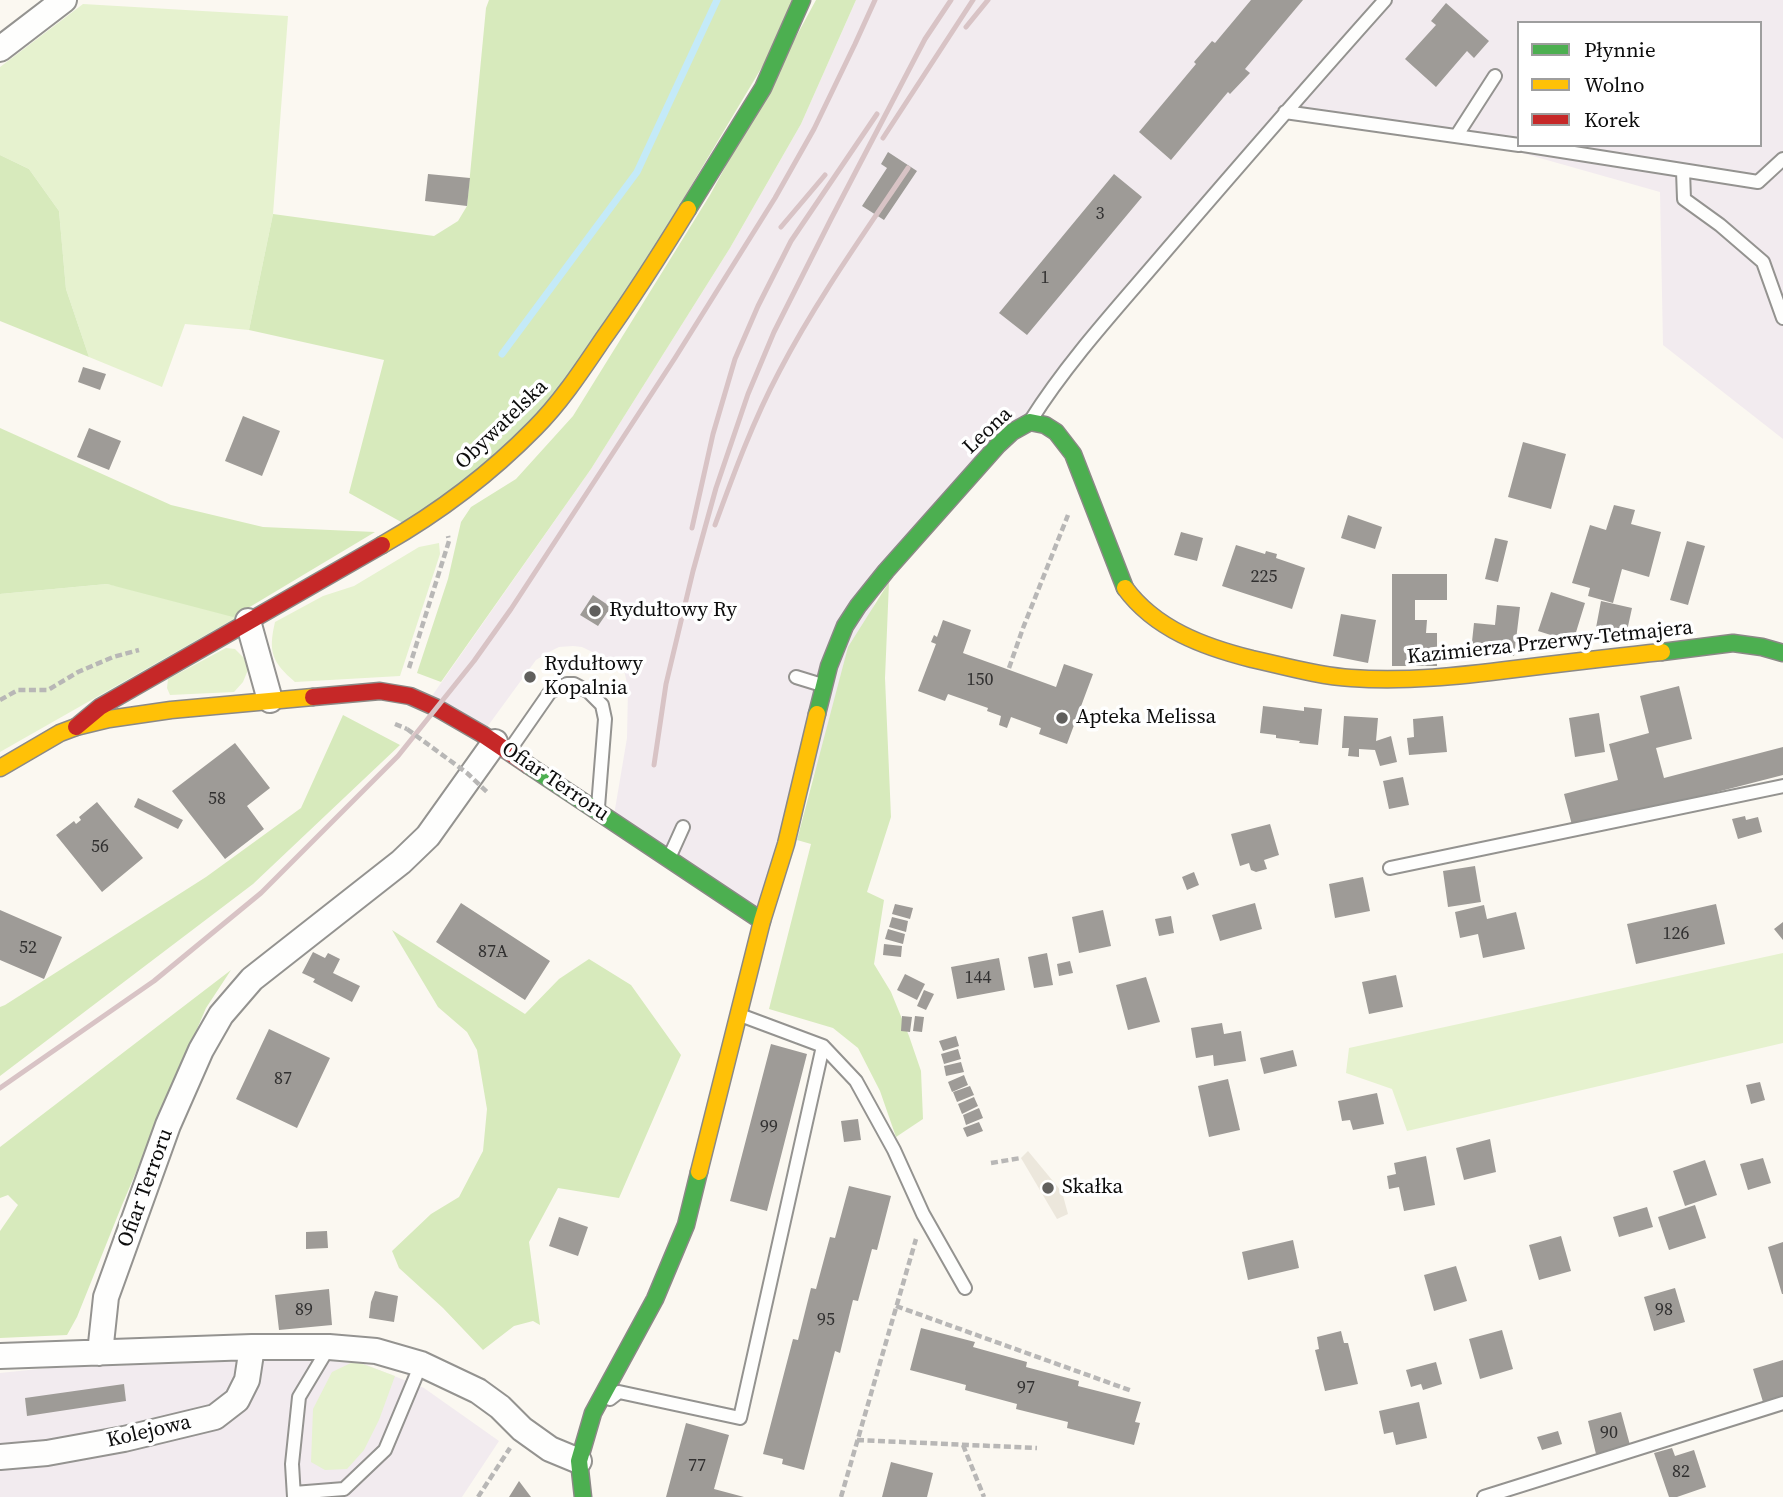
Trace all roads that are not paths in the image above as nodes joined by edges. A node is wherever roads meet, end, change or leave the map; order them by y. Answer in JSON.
{"nodes":[{"id":1,"x":64,"y":0,"type":"edge"},
{"id":2,"x":803,"y":0,"type":"edge"},
{"id":3,"x":1385,"y":0,"type":"edge"},
{"id":4,"x":0,"y":49,"type":"edge"},
{"id":5,"x":1495,"y":76,"type":"dead end"},
{"id":6,"x":1285,"y":112,"type":"junction"},
{"id":7,"x":1457,"y":135,"type":"junction"},
{"id":8,"x":1517,"y":144,"type":"edge"},
{"id":9,"x":1533,"y":147,"type":"edge"},
{"id":10,"x":1783,"y":159,"type":"edge"},
{"id":11,"x":1683,"y":171,"type":"junction"},
{"id":12,"x":1778,"y":289,"type":"edge"},
{"id":13,"x":1783,"y":318,"type":"edge"},
{"id":14,"x":1030,"y":422,"type":"junction"},
{"id":15,"x":248,"y":621,"type":"junction"},
{"id":16,"x":1783,"y":653,"type":"edge"},
{"id":17,"x":796,"y":677,"type":"dead end"},
{"id":18,"x":824,"y":685,"type":"junction"},
{"id":19,"x":270,"y":700,"type":"junction"},
{"id":20,"x":76,"y":727,"type":"junction"},
{"id":21,"x":502,"y":746,"type":"junction"},
{"id":22,"x":0,"y":768,"type":"edge"},
{"id":23,"x":1783,"y":786,"type":"edge"},
{"id":24,"x":598,"y":811,"type":"junction"},
{"id":25,"x":683,"y":827,"type":"dead end"},
{"id":26,"x":669,"y":858,"type":"junction"},
{"id":27,"x":1390,"y":868,"type":"dead end"},
{"id":28,"x":762,"y":921,"type":"junction"},
{"id":29,"x":740,"y":1014,"type":"junction"},
{"id":30,"x":823,"y":1046,"type":"junction"},
{"id":31,"x":965,"y":1287,"type":"dead end"},
{"id":32,"x":252,"y":1347,"type":"junction"},
{"id":33,"x":329,"y":1347,"type":"junction"},
{"id":34,"x":100,"y":1353,"type":"junction"},
{"id":35,"x":0,"y":1356,"type":"edge"},
{"id":36,"x":421,"y":1364,"type":"junction"},
{"id":37,"x":1783,"y":1403,"type":"edge"},
{"id":38,"x":593,"y":1413,"type":"junction"},
{"id":39,"x":0,"y":1457,"type":"edge"},
{"id":40,"x":579,"y":1461,"type":"junction"},
{"id":41,"x":294,"y":1495,"type":"edge"},
{"id":42,"x":583,"y":1497,"type":"edge"},
{"id":43,"x":1483,"y":1497,"type":"edge"}],
"edges":[{"from":1,"to":4,"type":"street"},
{"from":2,"to":15,"type":"street","name":"Obywatelska"},
{"from":3,"to":6,"type":"lane","name":"Leona"},
{"from":5,"to":7,"type":"lane"},
{"from":6,"to":7,"type":"lane"},
{"from":6,"to":14,"type":"lane","name":"Leona"},
{"from":7,"to":8,"type":"lane"},
{"from":9,"to":11,"type":"lane"},
{"from":10,"to":11,"type":"lane"},
{"from":11,"to":12,"type":"lane"},
{"from":12,"to":13,"type":"lane"},
{"from":14,"to":16,"type":"street","name":"Kazimierza Przerwy-Tetmajera"},
{"from":14,"to":18,"type":"street","name":"Leona"},
{"from":15,"to":19,"type":"street"},
{"from":15,"to":20,"type":"street","name":"Obywatelska"},
{"from":17,"to":18,"type":"lane"},
{"from":18,"to":28,"type":"street","name":"Leona"},
{"from":19,"to":20,"type":"street","name":"Obywatelska"},
{"from":19,"to":21,"type":"street","name":"Obywatelska"},
{"from":20,"to":22,"type":"street","name":"Obywatelska"},
{"from":21,"to":24,"type":"street","name":"Ofiar Terroru"},
{"from":21,"to":24,"type":"lane"},
{"from":21,"to":34,"type":"street","name":"Ofiar Terroru"},
{"from":23,"to":27,"type":"lane"},
{"from":24,"to":26,"type":"street","name":"Ofiar Terroru"},
{"from":25,"to":26,"type":"lane"},
{"from":26,"to":28,"type":"street","name":"Ofiar Terroru"},
{"from":28,"to":29,"type":"street"},
{"from":29,"to":30,"type":"lane"},
{"from":29,"to":38,"type":"street"},
{"from":30,"to":31,"type":"lane"},
{"from":30,"to":38,"type":"lane"},
{"from":32,"to":33,"type":"street"},
{"from":32,"to":34,"type":"street"},
{"from":32,"to":39,"type":"street","name":"Kolejowa"},
{"from":33,"to":36,"type":"street"},
{"from":33,"to":41,"type":"lane"},
{"from":34,"to":35,"type":"street"},
{"from":36,"to":40,"type":"street"},
{"from":36,"to":41,"type":"lane"},
{"from":37,"to":43,"type":"lane"},
{"from":38,"to":40,"type":"street"},
{"from":40,"to":42,"type":"street"}]}
